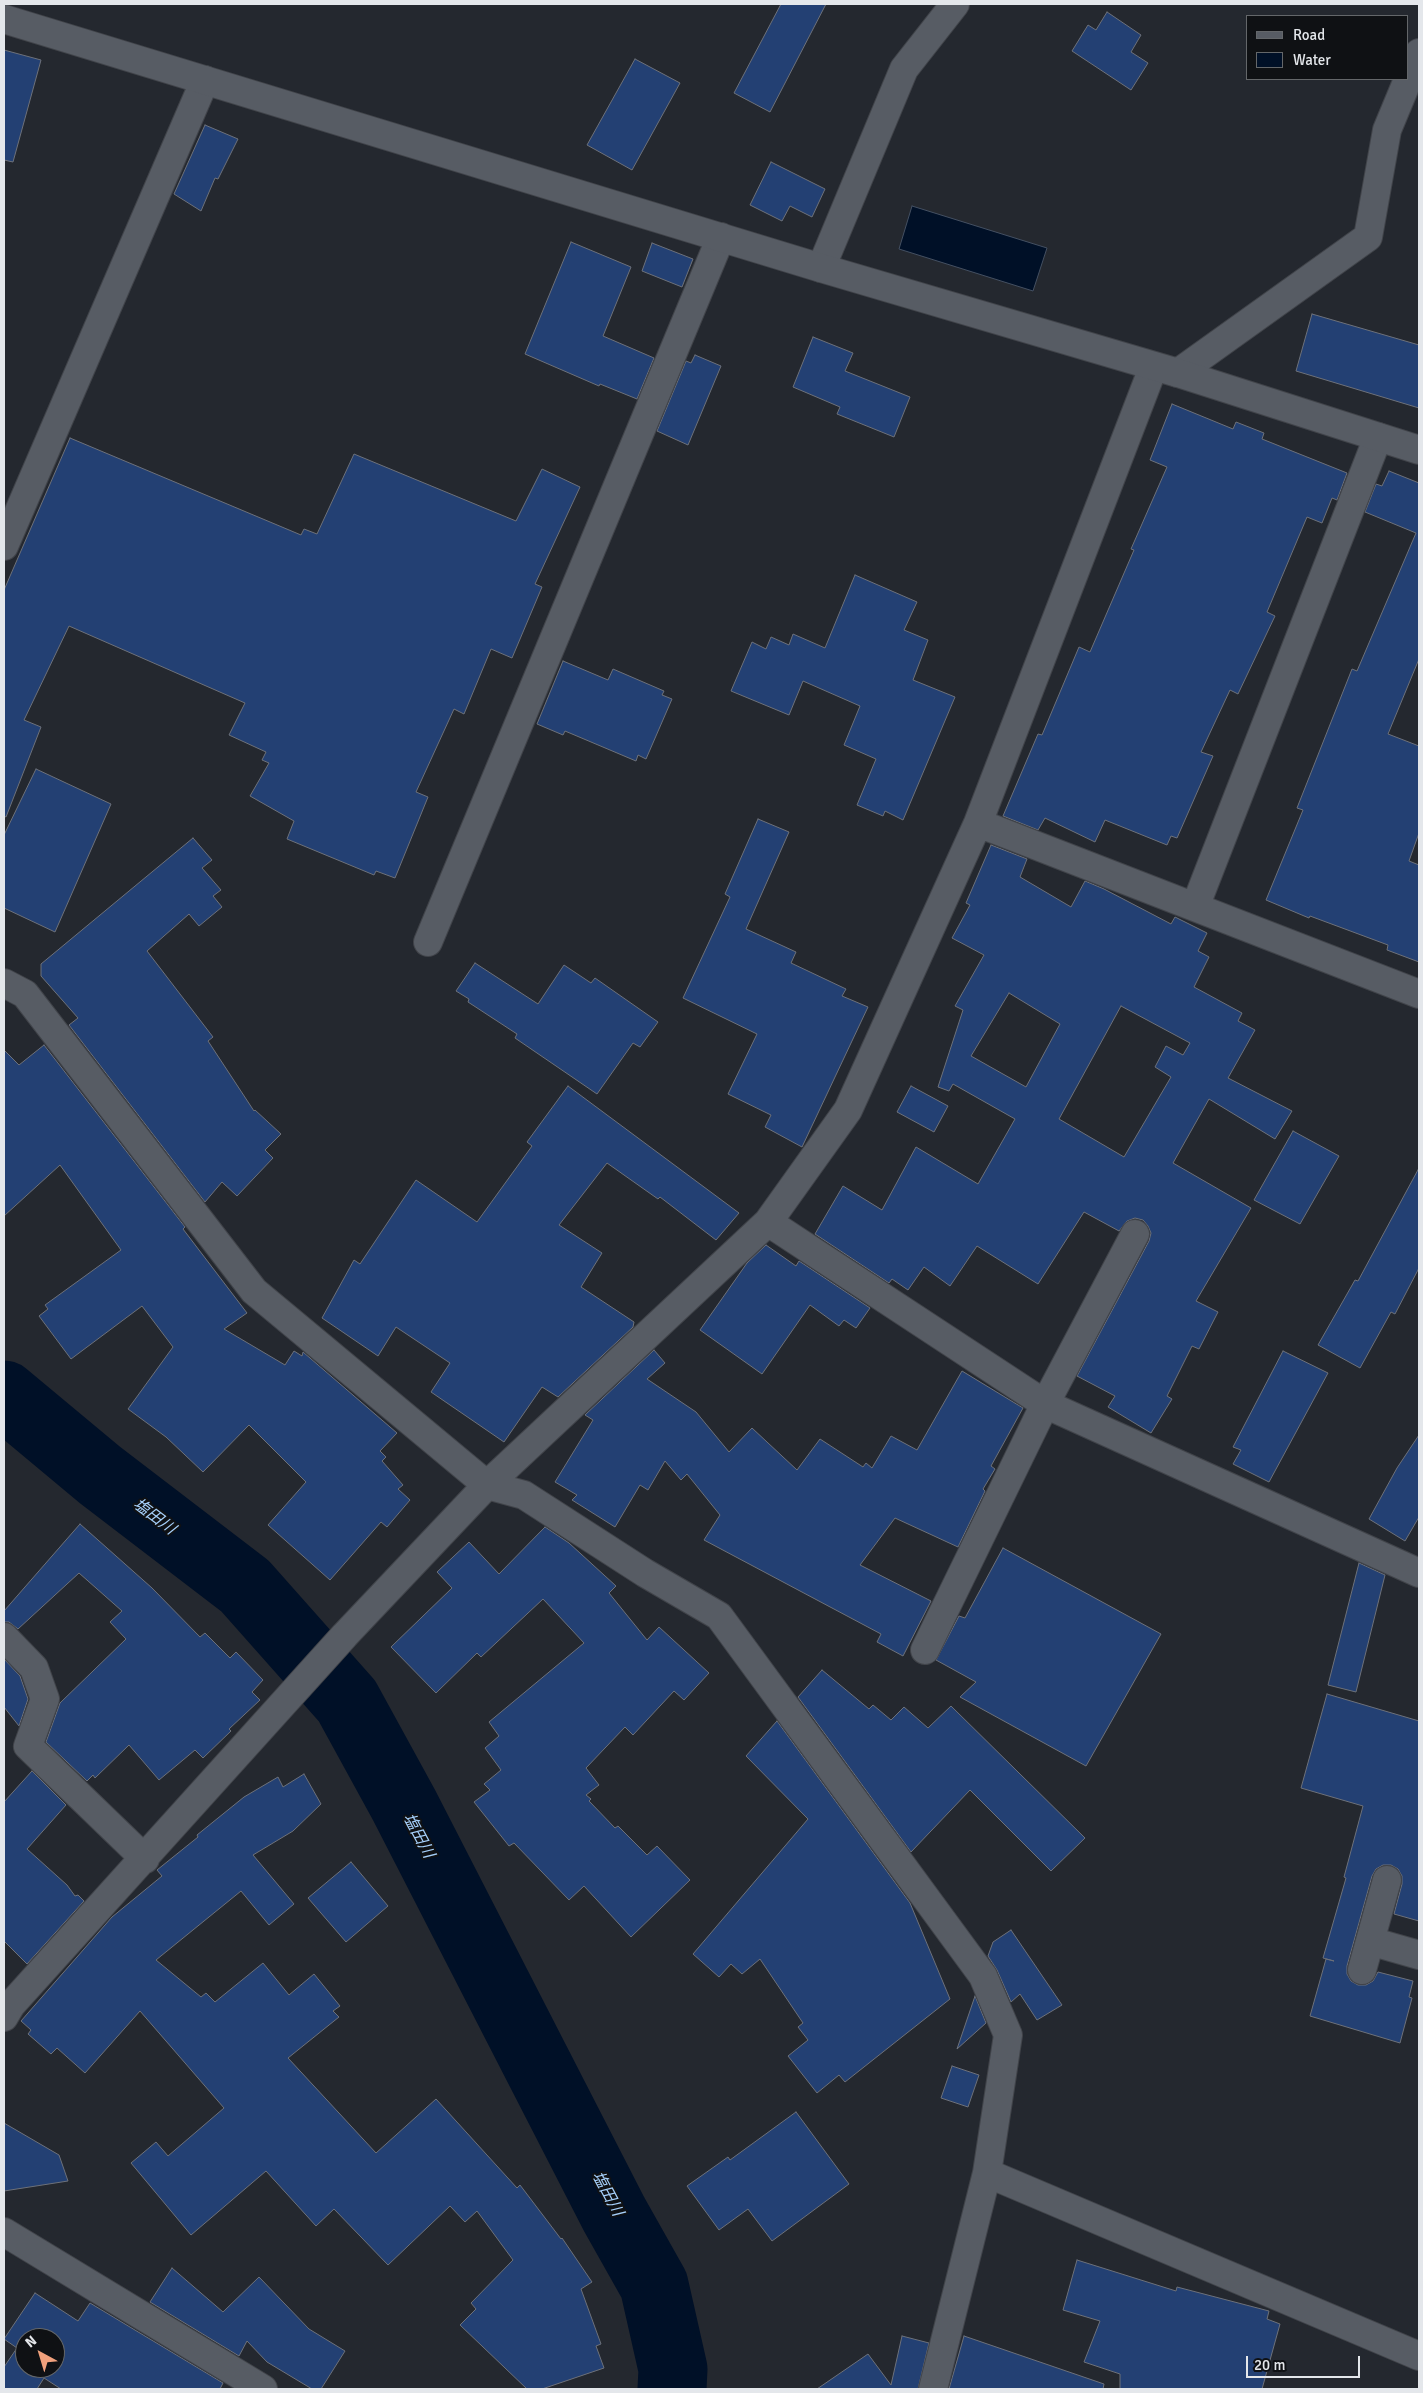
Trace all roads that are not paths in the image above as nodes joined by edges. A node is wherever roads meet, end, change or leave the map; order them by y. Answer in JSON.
{"nodes":[{"id":1,"x":955,"y":4,"type":"edge"},
{"id":2,"x":4,"y":19,"type":"edge"},
{"id":3,"x":1419,"y":53,"type":"edge"},
{"id":4,"x":1408,"y":79,"type":"edge"},
{"id":5,"x":205,"y":80,"type":"junction"},
{"id":6,"x":1408,"y":80,"type":"edge"},
{"id":7,"x":721,"y":237,"type":"junction"},
{"id":8,"x":821,"y":268,"type":"junction"},
{"id":9,"x":1165,"y":370,"type":"junction"},
{"id":10,"x":1378,"y":437,"type":"junction"},
{"id":11,"x":1419,"y":450,"type":"edge"},
{"id":12,"x":4,"y":546,"type":"edge"},
{"id":13,"x":978,"y":823,"type":"junction"},
{"id":14,"x":1196,"y":907,"type":"junction"},
{"id":15,"x":428,"y":942,"type":"dead end"},
{"id":16,"x":4,"y":983,"type":"edge"},
{"id":17,"x":1419,"y":994,"type":"edge"},
{"id":18,"x":768,"y":1222,"type":"junction"},
{"id":19,"x":1135,"y":1234,"type":"dead end"},
{"id":20,"x":1045,"y":1404,"type":"junction"},
{"id":21,"x":487,"y":1485,"type":"junction"},
{"id":22,"x":1419,"y":1573,"type":"edge"},
{"id":23,"x":4,"y":1637,"type":"edge"},
{"id":24,"x":925,"y":1650,"type":"dead end"},
{"id":25,"x":145,"y":1859,"type":"junction"},
{"id":26,"x":1388,"y":1880,"type":"dead end"},
{"id":27,"x":1370,"y":1941,"type":"junction"},
{"id":28,"x":1419,"y":1955,"type":"edge"},
{"id":29,"x":1362,"y":1970,"type":"dead end"},
{"id":30,"x":4,"y":2017,"type":"edge"},
{"id":31,"x":987,"y":2173,"type":"junction"},
{"id":32,"x":4,"y":2232,"type":"edge"},
{"id":33,"x":1418,"y":2351,"type":"edge"},
{"id":34,"x":263,"y":2389,"type":"edge"},
{"id":35,"x":933,"y":2389,"type":"edge"}],
"edges":[{"from":1,"to":8,"type":"street"},
{"from":2,"to":5,"type":"street"},
{"from":3,"to":4,"type":"street"},
{"from":5,"to":7,"type":"street"},
{"from":5,"to":12,"type":"street"},
{"from":6,"to":9,"type":"street"},
{"from":7,"to":8,"type":"street"},
{"from":7,"to":15,"type":"street"},
{"from":8,"to":9,"type":"street"},
{"from":9,"to":10,"type":"street"},
{"from":9,"to":13,"type":"street"},
{"from":10,"to":11,"type":"street"},
{"from":10,"to":14,"type":"street"},
{"from":13,"to":14,"type":"street"},
{"from":13,"to":18,"type":"street"},
{"from":14,"to":17,"type":"street"},
{"from":16,"to":21,"type":"street"},
{"from":18,"to":20,"type":"street"},
{"from":18,"to":21,"type":"street"},
{"from":19,"to":20,"type":"street"},
{"from":20,"to":22,"type":"street"},
{"from":20,"to":24,"type":"street"},
{"from":21,"to":25,"type":"street"},
{"from":21,"to":31,"type":"street"},
{"from":23,"to":25,"type":"street"},
{"from":25,"to":30,"type":"street"},
{"from":26,"to":27,"type":"street"},
{"from":27,"to":28,"type":"street"},
{"from":27,"to":29,"type":"street"},
{"from":31,"to":33,"type":"street"},
{"from":31,"to":35,"type":"street"},
{"from":32,"to":34,"type":"street"}]}
